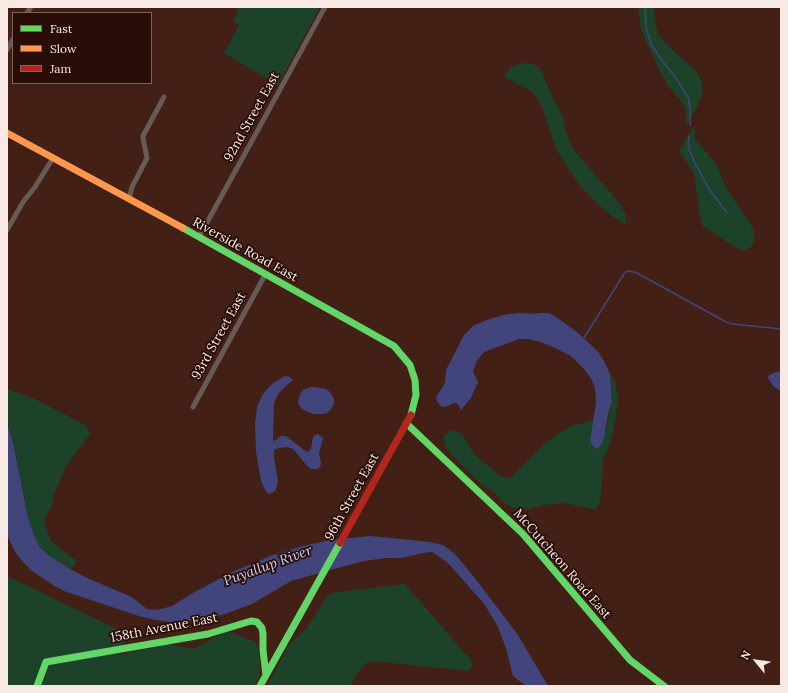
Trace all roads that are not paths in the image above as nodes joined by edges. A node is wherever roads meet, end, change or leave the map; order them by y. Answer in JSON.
{"nodes":[{"id":1,"x":325,"y":7,"type":"edge"},
{"id":2,"x":12,"y":41,"type":"edge"},
{"id":3,"x":7,"y":50,"type":"edge"},
{"id":4,"x":164,"y":97,"type":"dead end"},
{"id":5,"x":7,"y":133,"type":"edge"},
{"id":6,"x":53,"y":158,"type":"junction"},
{"id":7,"x":129,"y":200,"type":"junction"},
{"id":8,"x":7,"y":230,"type":"edge"},
{"id":9,"x":199,"y":237,"type":"junction"},
{"id":10,"x":266,"y":275,"type":"junction"},
{"id":11,"x":193,"y":407,"type":"dead end"},
{"id":12,"x":407,"y":424,"type":"junction"},
{"id":13,"x":266,"y":675,"type":"junction"},
{"id":14,"x":37,"y":686,"type":"edge"},
{"id":15,"x":260,"y":686,"type":"edge"},
{"id":16,"x":664,"y":686,"type":"edge"}],
"edges":[{"from":1,"to":9,"type":"street","name":"92nd Street East"},
{"from":2,"to":3,"type":"street"},
{"from":4,"to":7,"type":"street"},
{"from":5,"to":6,"type":"street","name":"Riverside Road East"},
{"from":6,"to":7,"type":"street","name":"Riverside Road East"},
{"from":6,"to":8,"type":"street"},
{"from":7,"to":9,"type":"street","name":"Riverside Road East"},
{"from":9,"to":10,"type":"street","name":"Riverside Road East"},
{"from":10,"to":11,"type":"street","name":"93rd Street East"},
{"from":10,"to":12,"type":"street","name":"Riverside Road East"},
{"from":12,"to":13,"type":"street","name":"96th Street East"},
{"from":12,"to":16,"type":"street","name":"McCutcheon Road East"},
{"from":13,"to":14,"type":"street","name":"158th Avenue East"},
{"from":13,"to":15,"type":"street","name":"96th Street East"}]}
